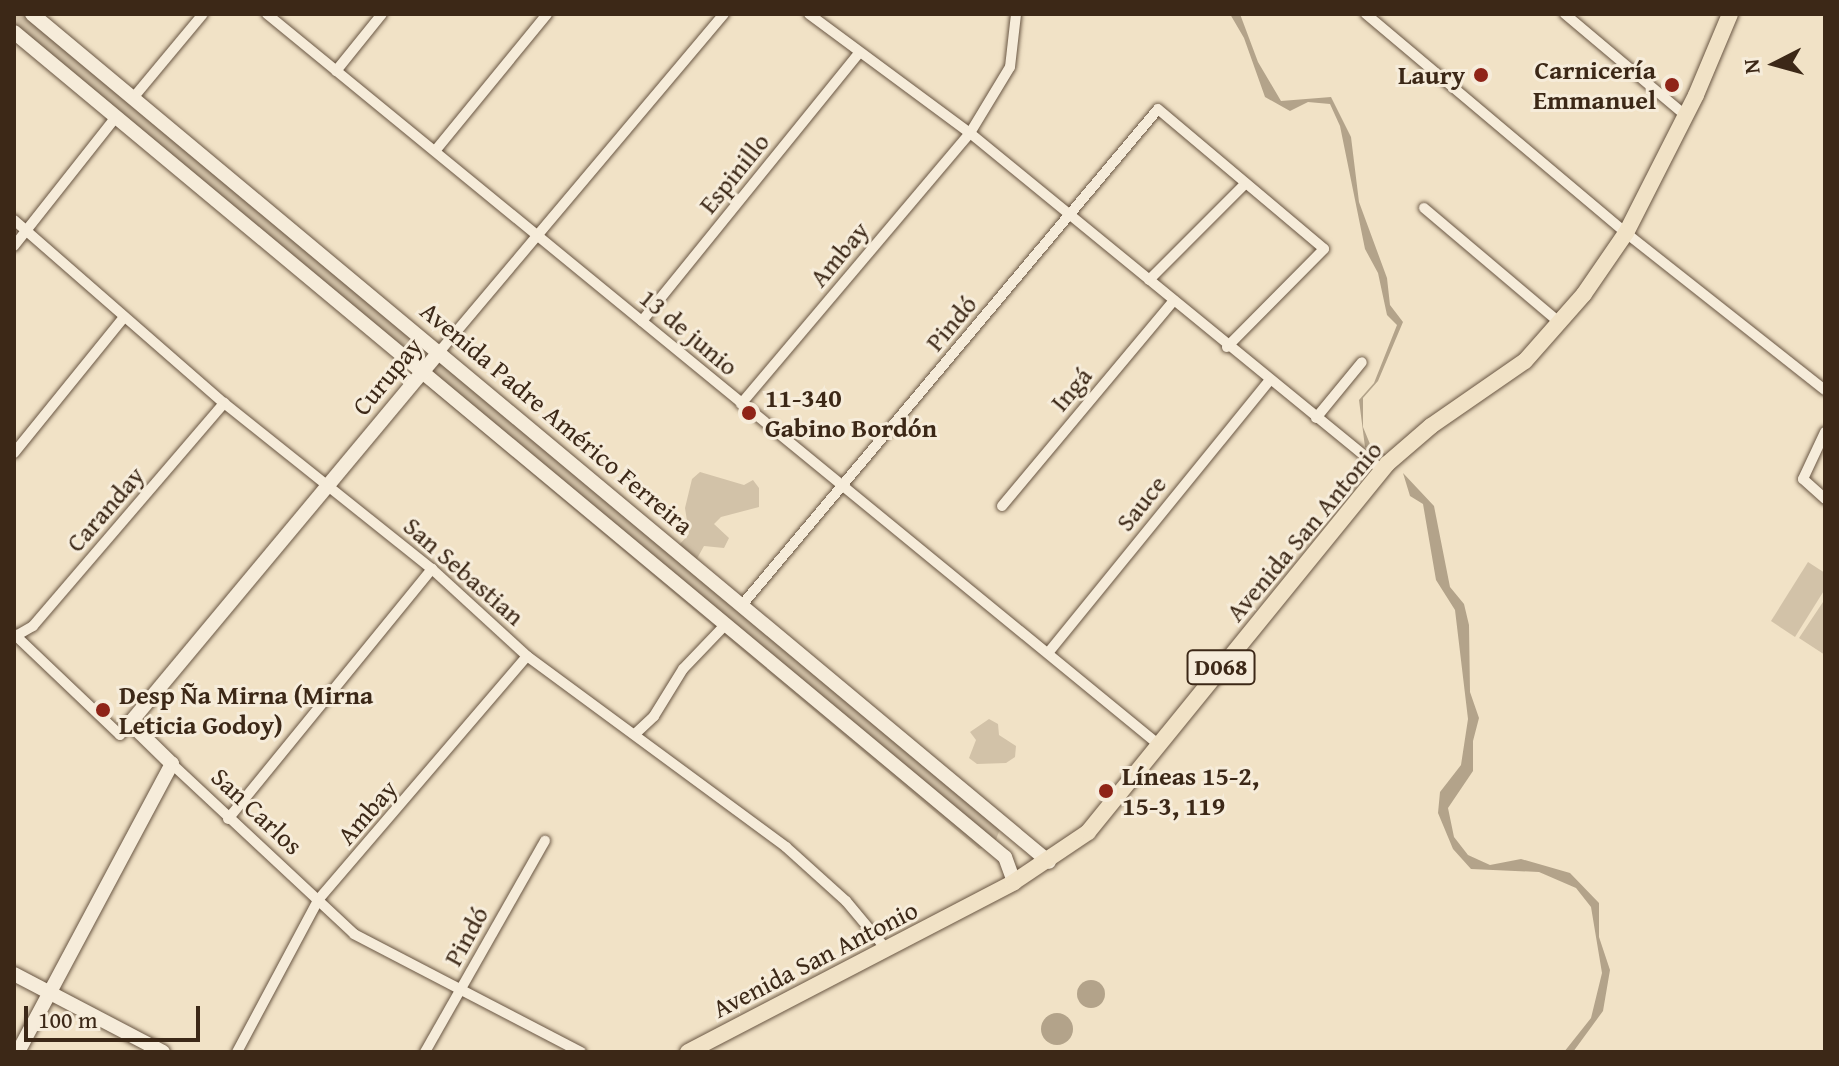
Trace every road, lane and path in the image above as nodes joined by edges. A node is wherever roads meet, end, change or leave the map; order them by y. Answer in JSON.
{"nodes":[{"id":1,"x":32,"y":14,"type":"edge"},
{"id":2,"x":203,"y":14,"type":"edge"},
{"id":3,"x":267,"y":14,"type":"edge"},
{"id":4,"x":382,"y":14,"type":"edge"},
{"id":5,"x":547,"y":14,"type":"edge"},
{"id":6,"x":724,"y":14,"type":"edge"},
{"id":7,"x":809,"y":14,"type":"edge"},
{"id":8,"x":1016,"y":14,"type":"edge"},
{"id":9,"x":1366,"y":14,"type":"edge"},
{"id":10,"x":1386,"y":14,"type":"edge"},
{"id":11,"x":1565,"y":14,"type":"edge"},
{"id":12,"x":1730,"y":14,"type":"edge"},
{"id":13,"x":1378,"y":23,"type":"junction"},
{"id":14,"x":14,"y":32,"type":"edge"},
{"id":15,"x":859,"y":53,"type":"junction"},
{"id":16,"x":336,"y":71,"type":"junction"},
{"id":17,"x":133,"y":98,"type":"junction"},
{"id":18,"x":1686,"y":116,"type":"junction"},
{"id":19,"x":115,"y":118,"type":"junction"},
{"id":20,"x":970,"y":133,"type":"junction"},
{"id":21,"x":435,"y":151,"type":"junction"},
{"id":22,"x":1245,"y":184,"type":"junction"},
{"id":23,"x":1424,"y":208,"type":"dead end"},
{"id":24,"x":1069,"y":216,"type":"junction"},
{"id":25,"x":14,"y":220,"type":"edge"},
{"id":26,"x":27,"y":231,"type":"junction"},
{"id":27,"x":1626,"y":233,"type":"junction"},
{"id":28,"x":536,"y":237,"type":"junction"},
{"id":29,"x":14,"y":246,"type":"edge"},
{"id":30,"x":1149,"y":280,"type":"junction"},
{"id":31,"x":1174,"y":300,"type":"junction"},
{"id":32,"x":124,"y":317,"type":"junction"},
{"id":33,"x":642,"y":321,"type":"junction"},
{"id":34,"x":1560,"y":323,"type":"junction"},
{"id":35,"x":1227,"y":347,"type":"junction"},
{"id":36,"x":440,"y":351,"type":"junction"},
{"id":37,"x":1362,"y":362,"type":"dead end"},
{"id":38,"x":423,"y":372,"type":"junction"},
{"id":39,"x":1269,"y":381,"type":"junction"},
{"id":40,"x":1825,"y":390,"type":"edge"},
{"id":41,"x":224,"y":403,"type":"junction"},
{"id":42,"x":741,"y":404,"type":"junction"},
{"id":43,"x":1316,"y":418,"type":"junction"},
{"id":44,"x":1825,"y":432,"type":"edge"},
{"id":45,"x":14,"y":453,"type":"edge"},
{"id":46,"x":1390,"y":463,"type":"junction"},
{"id":47,"x":328,"y":483,"type":"junction"},
{"id":48,"x":841,"y":488,"type":"junction"},
{"id":49,"x":1825,"y":499,"type":"edge"},
{"id":50,"x":1002,"y":506,"type":"dead end"},
{"id":51,"x":432,"y":569,"type":"junction"},
{"id":52,"x":742,"y":605,"type":"junction"},
{"id":53,"x":726,"y":624,"type":"junction"},
{"id":54,"x":15,"y":635,"type":"edge"},
{"id":55,"x":1048,"y":653,"type":"junction"},
{"id":56,"x":527,"y":656,"type":"junction"},
{"id":57,"x":125,"y":729,"type":"junction"},
{"id":58,"x":635,"y":734,"type":"junction"},
{"id":59,"x":1158,"y":744,"type":"junction"},
{"id":60,"x":172,"y":764,"type":"junction"},
{"id":61,"x":228,"y":819,"type":"junction"},
{"id":62,"x":545,"y":841,"type":"dead end"},
{"id":63,"x":1022,"y":842,"type":"junction"},
{"id":64,"x":1005,"y":857,"type":"junction"},
{"id":65,"x":1049,"y":862,"type":"junction"},
{"id":66,"x":1014,"y":882,"type":"junction"},
{"id":67,"x":318,"y":900,"type":"junction"},
{"id":68,"x":887,"y":950,"type":"junction"},
{"id":69,"x":14,"y":974,"type":"edge"},
{"id":70,"x":461,"y":989,"type":"junction"},
{"id":71,"x":50,"y":992,"type":"junction"},
{"id":72,"x":18,"y":1052,"type":"edge"},
{"id":73,"x":163,"y":1052,"type":"edge"},
{"id":74,"x":237,"y":1052,"type":"edge"},
{"id":75,"x":425,"y":1052,"type":"edge"},
{"id":76,"x":581,"y":1052,"type":"edge"},
{"id":77,"x":688,"y":1052,"type":"edge"}],
"edges":[{"from":1,"to":17,"type":"street","name":"Avenida Padre Américo Ferreira"},
{"from":2,"to":17,"type":"street"},
{"from":3,"to":16,"type":"street","name":"13 de junio"},
{"from":4,"to":16,"type":"street"},
{"from":5,"to":21,"type":"street"},
{"from":6,"to":28,"type":"street","name":"Curupay"},
{"from":7,"to":15,"type":"street"},
{"from":8,"to":20,"type":"street","name":"Ambay"},
{"from":9,"to":13,"type":"street"},
{"from":10,"to":13,"type":"street"},
{"from":11,"to":18,"type":"street"},
{"from":12,"to":18,"type":"main road","name":"Avenida San Antonio","number":"D068"},
{"from":13,"to":27,"type":"street"},
{"from":14,"to":19,"type":"street","name":"Avenida Padre Américo Ferreira"},
{"from":15,"to":20,"type":"street"},
{"from":15,"to":33,"type":"street","name":"Espinillo"},
{"from":16,"to":21,"type":"street","name":"13 de junio"},
{"from":17,"to":36,"type":"street","name":"Avenida Padre Américo Ferreira"},
{"from":18,"to":27,"type":"main road","name":"Avenida San Antonio","number":"D068"},
{"from":19,"to":26,"type":"street"},
{"from":19,"to":38,"type":"street","name":"Avenida Padre Américo Ferreira"},
{"from":20,"to":24,"type":"street"},
{"from":20,"to":42,"type":"street","name":"Ambay"},
{"from":21,"to":28,"type":"street","name":"13 de junio"},
{"from":22,"to":24,"type":"street","name":"Pindó"},
{"from":22,"to":30,"type":"street"},
{"from":22,"to":35,"type":"street"},
{"from":23,"to":34,"type":"street"},
{"from":24,"to":30,"type":"street"},
{"from":24,"to":48,"type":"street","name":"Pindó"},
{"from":25,"to":26,"type":"street","name":"San Sebastian"},
{"from":26,"to":29,"type":"street"},
{"from":26,"to":32,"type":"street","name":"San Sebastian"},
{"from":27,"to":34,"type":"main road","name":"Avenida San Antonio","number":"D068"},
{"from":27,"to":40,"type":"street"},
{"from":28,"to":33,"type":"street","name":"13 de junio"},
{"from":28,"to":36,"type":"street","name":"Curupay"},
{"from":30,"to":31,"type":"street"},
{"from":31,"to":35,"type":"street"},
{"from":31,"to":50,"type":"street","name":"Ingá"},
{"from":32,"to":41,"type":"street","name":"San Sebastian"},
{"from":32,"to":45,"type":"street"},
{"from":33,"to":42,"type":"street","name":"13 de junio"},
{"from":34,"to":46,"type":"main road","name":"Avenida San Antonio","number":"D068"},
{"from":35,"to":39,"type":"street"},
{"from":36,"to":38,"type":"street","name":"Curupay"},
{"from":36,"to":52,"type":"street","name":"Avenida Padre Américo Ferreira"},
{"from":37,"to":43,"type":"street"},
{"from":38,"to":47,"type":"street","name":"Curupay"},
{"from":38,"to":53,"type":"street","name":"Avenida Padre Américo Ferreira"},
{"from":39,"to":43,"type":"street"},
{"from":39,"to":55,"type":"street","name":"Sauce"},
{"from":41,"to":47,"type":"street","name":"San Sebastian"},
{"from":41,"to":54,"type":"street","name":"Caranday"},
{"from":42,"to":48,"type":"street","name":"13 de junio"},
{"from":43,"to":46,"type":"street"},
{"from":44,"to":49,"type":"street"},
{"from":46,"to":59,"type":"main road","name":"Avenida San Antonio","number":"D068"},
{"from":47,"to":51,"type":"street","name":"San Sebastian"},
{"from":47,"to":57,"type":"street","name":"Curupay"},
{"from":48,"to":52,"type":"street","name":"Pindó"},
{"from":48,"to":55,"type":"street","name":"13 de junio"},
{"from":51,"to":56,"type":"street","name":"San Sebastian"},
{"from":51,"to":61,"type":"street"},
{"from":52,"to":63,"type":"street","name":"Avenida Padre Américo Ferreira"},
{"from":53,"to":58,"type":"street"},
{"from":53,"to":64,"type":"street","name":"Avenida Padre Américo Ferreira"},
{"from":54,"to":57,"type":"street","name":"San Carlos"},
{"from":55,"to":59,"type":"street","name":"13 de junio"},
{"from":56,"to":58,"type":"street","name":"San Sebastian"},
{"from":56,"to":67,"type":"street","name":"Ambay"},
{"from":57,"to":60,"type":"street","name":"San Carlos"},
{"from":58,"to":68,"type":"street","name":"San Sebastian"},
{"from":59,"to":65,"type":"main road","name":"Avenida San Antonio","number":"D068"},
{"from":60,"to":61,"type":"street","name":"San Carlos"},
{"from":60,"to":71,"type":"street"},
{"from":61,"to":67,"type":"street","name":"San Carlos"},
{"from":62,"to":70,"type":"street","name":"Pindó"},
{"from":63,"to":64,"type":"street"},
{"from":63,"to":65,"type":"street","name":"Avenida Padre Américo Ferreira"},
{"from":64,"to":66,"type":"street"},
{"from":65,"to":66,"type":"main road","name":"Avenida San Antonio","number":"D068"},
{"from":66,"to":68,"type":"main road","name":"Avenida San Antonio","number":"D068"},
{"from":67,"to":70,"type":"street","name":"San Carlos"},
{"from":67,"to":74,"type":"street","name":"Ambay"},
{"from":68,"to":77,"type":"main road","name":"Avenida San Antonio","number":"D068"},
{"from":69,"to":71,"type":"street"},
{"from":70,"to":75,"type":"street","name":"Pindó"},
{"from":70,"to":76,"type":"street","name":"San Carlos"},
{"from":71,"to":72,"type":"street"},
{"from":71,"to":73,"type":"street"}]}
